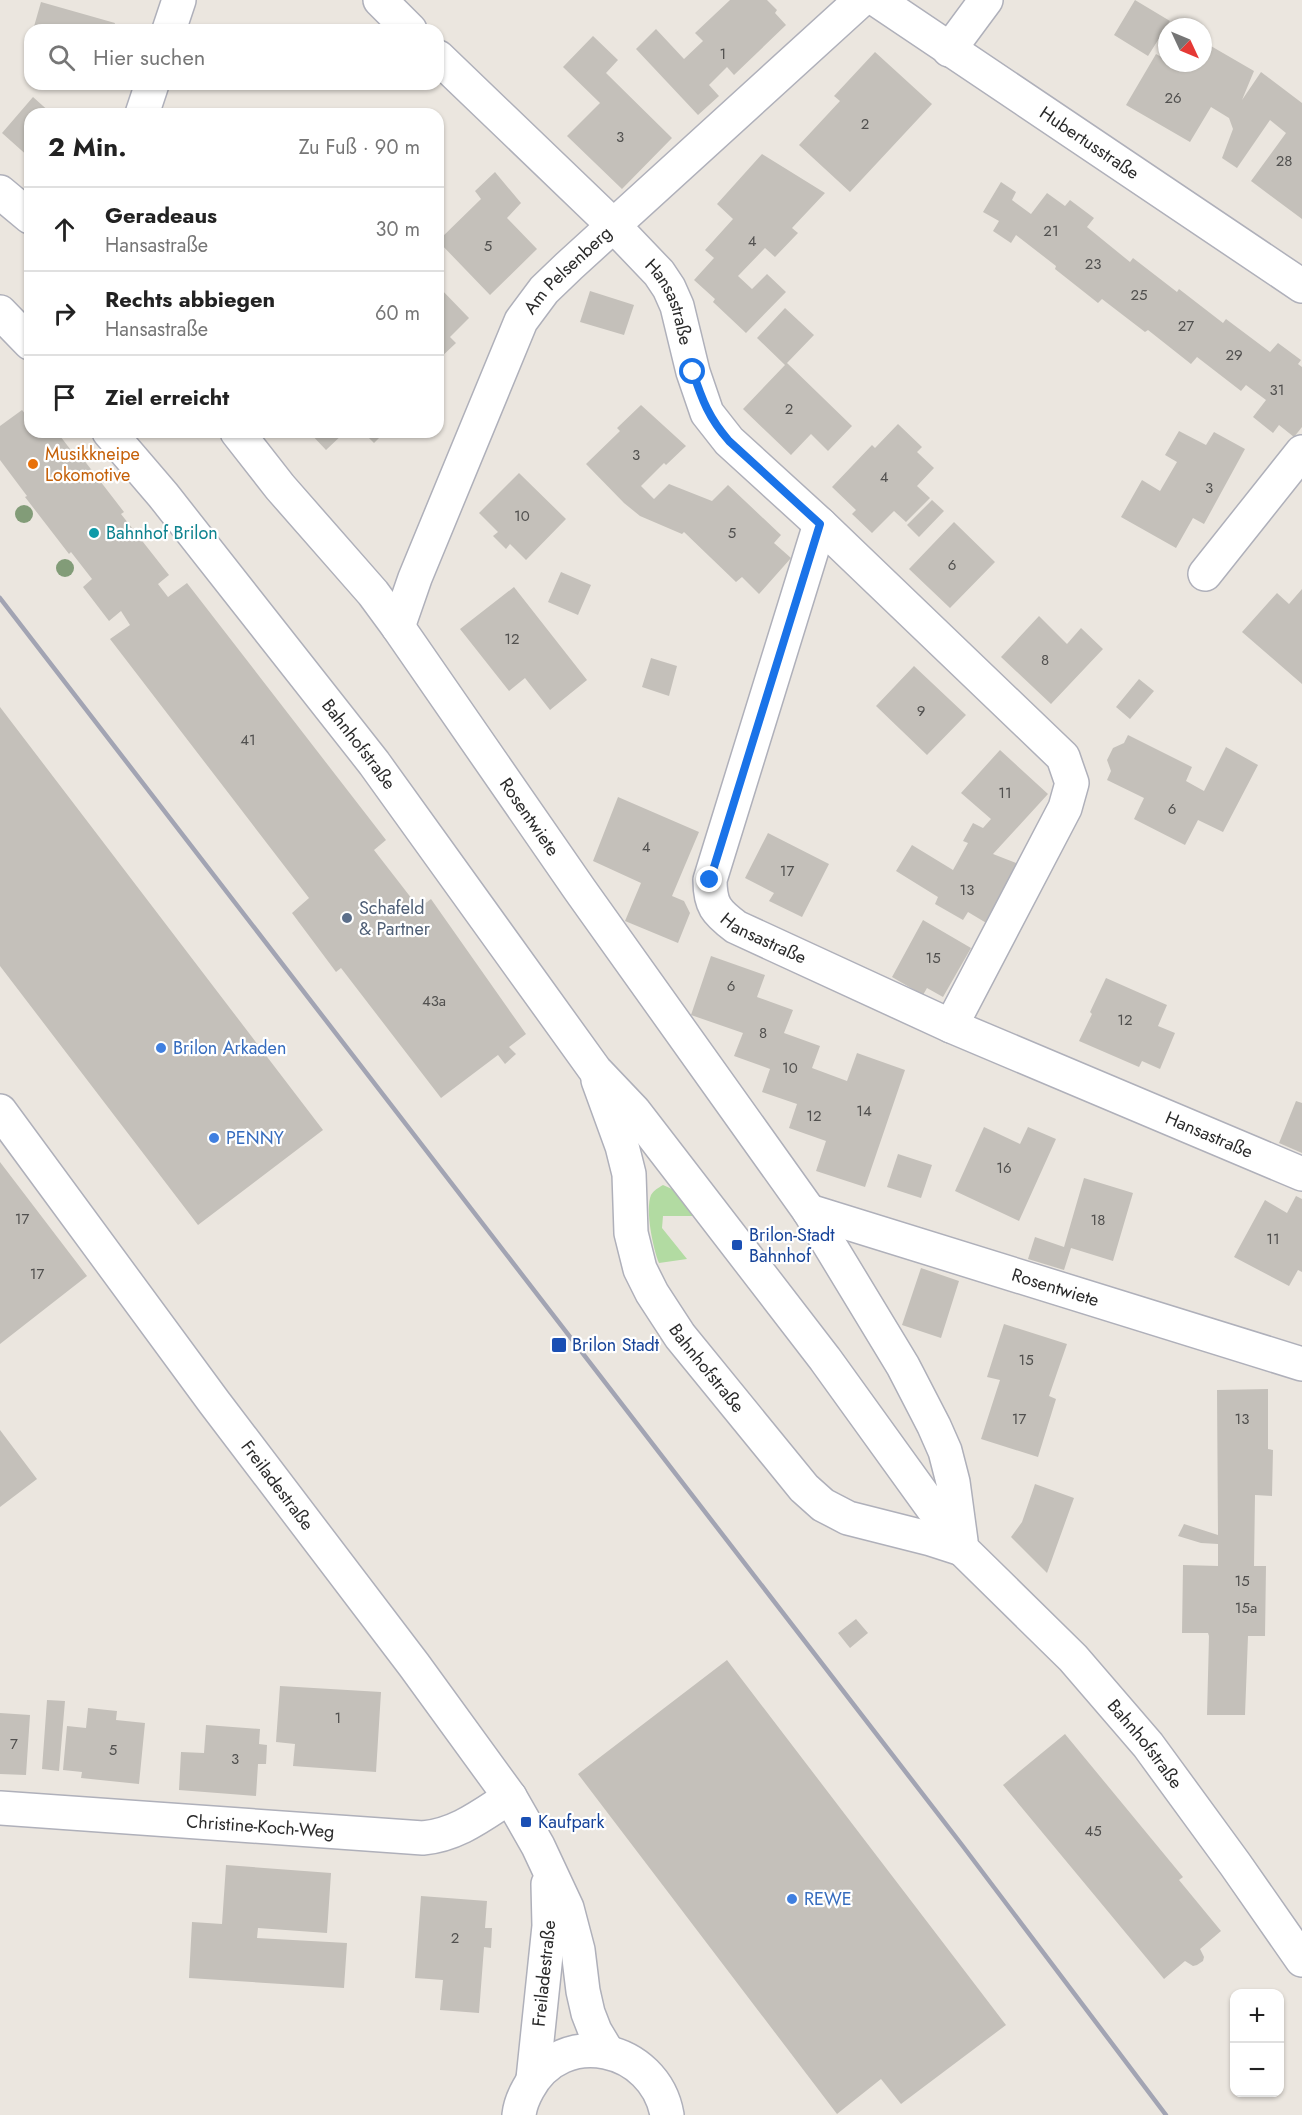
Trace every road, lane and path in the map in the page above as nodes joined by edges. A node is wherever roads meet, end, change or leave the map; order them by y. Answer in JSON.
{"nodes":[{"id":1,"x":179,"y":0,"type":"edge"},
{"id":2,"x":380,"y":0,"type":"edge"},
{"id":3,"x":861,"y":0,"type":"edge"},
{"id":4,"x":877,"y":0,"type":"edge"},
{"id":5,"x":986,"y":0,"type":"edge"},
{"id":6,"x":171,"y":24,"type":"edge"},
{"id":7,"x":404,"y":24,"type":"edge"},
{"id":8,"x":949,"y":50,"type":"junction"},
{"id":9,"x":444,"y":63,"type":"edge"},
{"id":10,"x":150,"y":90,"type":"edge"},
{"id":11,"x":144,"y":108,"type":"edge"},
{"id":12,"x":0,"y":192,"type":"edge"},
{"id":13,"x":24,"y":212,"type":"edge"},
{"id":14,"x":614,"y":226,"type":"junction"},
{"id":15,"x":1302,"y":286,"type":"edge"},
{"id":16,"x":0,"y":312,"type":"edge"},
{"id":17,"x":24,"y":337,"type":"edge"},
{"id":18,"x":114,"y":438,"type":"edge"},
{"id":19,"x":242,"y":438,"type":"edge"},
{"id":20,"x":1302,"y":452,"type":"edge"},
{"id":21,"x":820,"y":524,"type":"junction"},
{"id":22,"x":1205,"y":574,"type":"dead end"},
{"id":23,"x":399,"y":627,"type":"junction"},
{"id":24,"x":951,"y":1026,"type":"junction"},
{"id":25,"x":595,"y":1070,"type":"junction"},
{"id":26,"x":0,"y":1111,"type":"edge"},
{"id":27,"x":1302,"y":1174,"type":"edge"},
{"id":28,"x":809,"y":1211,"type":"junction"},
{"id":29,"x":1302,"y":1364,"type":"edge"},
{"id":30,"x":962,"y":1549,"type":"junction"},
{"id":31,"x":510,"y":1797,"type":"junction"},
{"id":32,"x":0,"y":1808,"type":"edge"},
{"id":33,"x":547,"y":1867,"type":"junction"},
{"id":34,"x":1302,"y":1960,"type":"edge"},
{"id":35,"x":607,"y":2051,"type":"junction"},
{"id":36,"x":533,"y":2079,"type":"junction"},
{"id":37,"x":519,"y":2115,"type":"edge"},
{"id":38,"x":667,"y":2115,"type":"edge"}],
"edges":[{"from":1,"to":6,"type":"street"},
{"from":2,"to":7,"type":"street"},
{"from":3,"to":14,"type":"street","name":"Am Pelsenberg"},
{"from":4,"to":8,"type":"street","name":"Hubertusstraße"},
{"from":5,"to":8,"type":"street"},
{"from":8,"to":15,"type":"street","name":"Hubertusstraße"},
{"from":9,"to":14,"type":"street","name":"Hansastraße"},
{"from":10,"to":11,"type":"street"},
{"from":12,"to":13,"type":"street"},
{"from":14,"to":21,"type":"street","name":"Hansastraße"},
{"from":14,"to":23,"type":"street","name":"Am Pelsenberg"},
{"from":16,"to":17,"type":"street"},
{"from":18,"to":25,"type":"street","name":"Bahnhofstraße"},
{"from":19,"to":23,"type":"street","name":"Rosentwiete"},
{"from":20,"to":22,"type":"street"},
{"from":21,"to":24,"type":"street","name":"Hansastraße"},
{"from":21,"to":24,"type":"street","name":"Hansastraße"},
{"from":23,"to":28,"type":"street","name":"Rosentwiete"},
{"from":24,"to":27,"type":"street","name":"Hansastraße"},
{"from":25,"to":30,"type":"street","name":"Bahnhofstraße"},
{"from":25,"to":30,"type":"street","name":"Bahnhofstraße"},
{"from":26,"to":31,"type":"street","name":"Freiladestraße"},
{"from":28,"to":29,"type":"street","name":"Rosentwiete"},
{"from":28,"to":30,"type":"street","name":"Rosentwiete"},
{"from":30,"to":34,"type":"street","name":"Bahnhofstraße"},
{"from":31,"to":32,"type":"street","name":"Christine-Koch-Weg"},
{"from":31,"to":33,"type":"street","name":"Freiladestraße"},
{"from":33,"to":35,"type":"street","name":"Freiladestraße"},
{"from":33,"to":36,"type":"street","name":"Freiladestraße"},
{"from":35,"to":36,"type":"street"},
{"from":35,"to":38,"type":"street"},
{"from":36,"to":37,"type":"street"}]}
